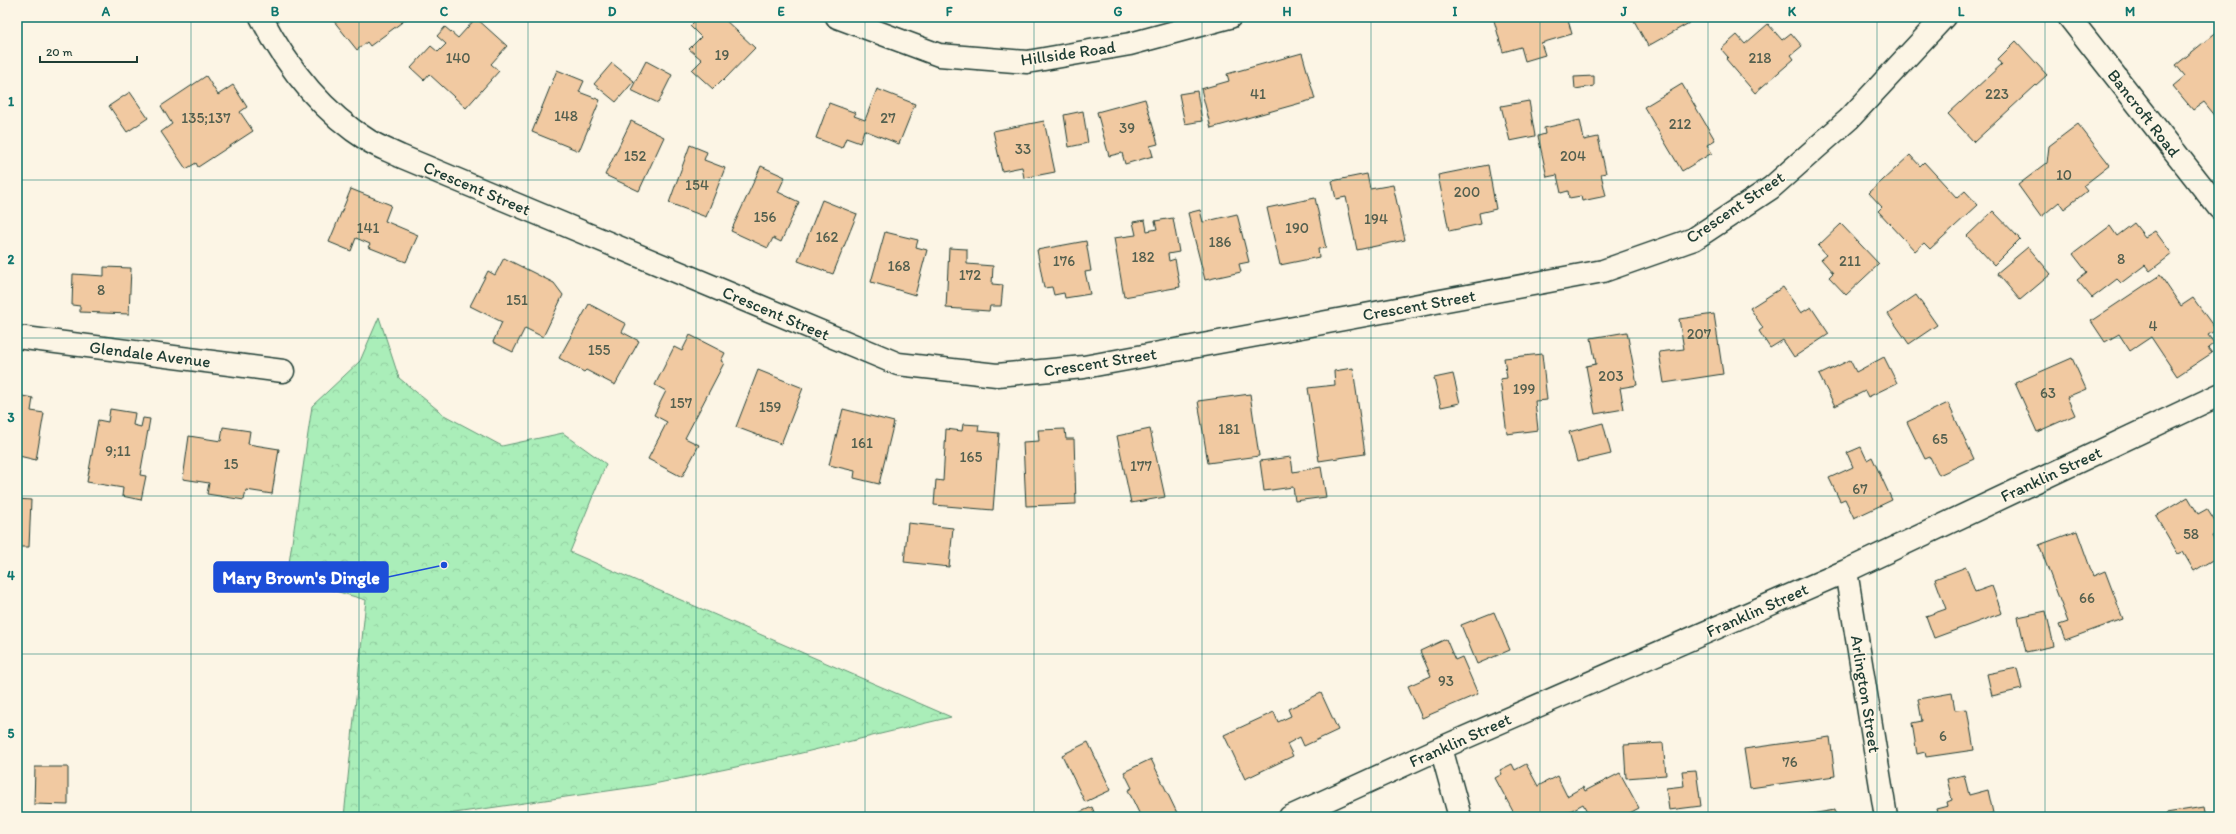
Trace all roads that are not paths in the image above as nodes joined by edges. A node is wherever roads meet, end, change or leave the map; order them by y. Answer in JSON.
{"nodes":[{"id":1,"x":261,"y":17,"type":"edge"},
{"id":2,"x":837,"y":17,"type":"edge"},
{"id":3,"x":1230,"y":17,"type":"edge"},
{"id":4,"x":1944,"y":17,"type":"edge"},
{"id":5,"x":2069,"y":17,"type":"edge"},
{"id":6,"x":2219,"y":208,"type":"edge"},
{"id":7,"x":17,"y":337,"type":"edge"},
{"id":8,"x":284,"y":371,"type":"dead end"},
{"id":9,"x":2219,"y":395,"type":"edge"},
{"id":10,"x":1846,"y":571,"type":"junction"},
{"id":11,"x":1441,"y":748,"type":"junction"},
{"id":12,"x":1290,"y":817,"type":"edge"},
{"id":13,"x":1460,"y":817,"type":"edge"},
{"id":14,"x":1886,"y":817,"type":"edge"}],
"edges":[{"from":1,"to":4,"type":"street","name":"Crescent Street"},
{"from":2,"to":3,"type":"street","name":"Hillside Road"},
{"from":5,"to":6,"type":"street","name":"Bancroft Road"},
{"from":7,"to":8,"type":"street","name":"Glendale Avenue"},
{"from":9,"to":10,"type":"street","name":"Franklin Street"},
{"from":10,"to":11,"type":"street","name":"Franklin Street"},
{"from":10,"to":14,"type":"street","name":"Arlington Street"},
{"from":11,"to":12,"type":"street","name":"Franklin Street"},
{"from":11,"to":13,"type":"street"}]}
